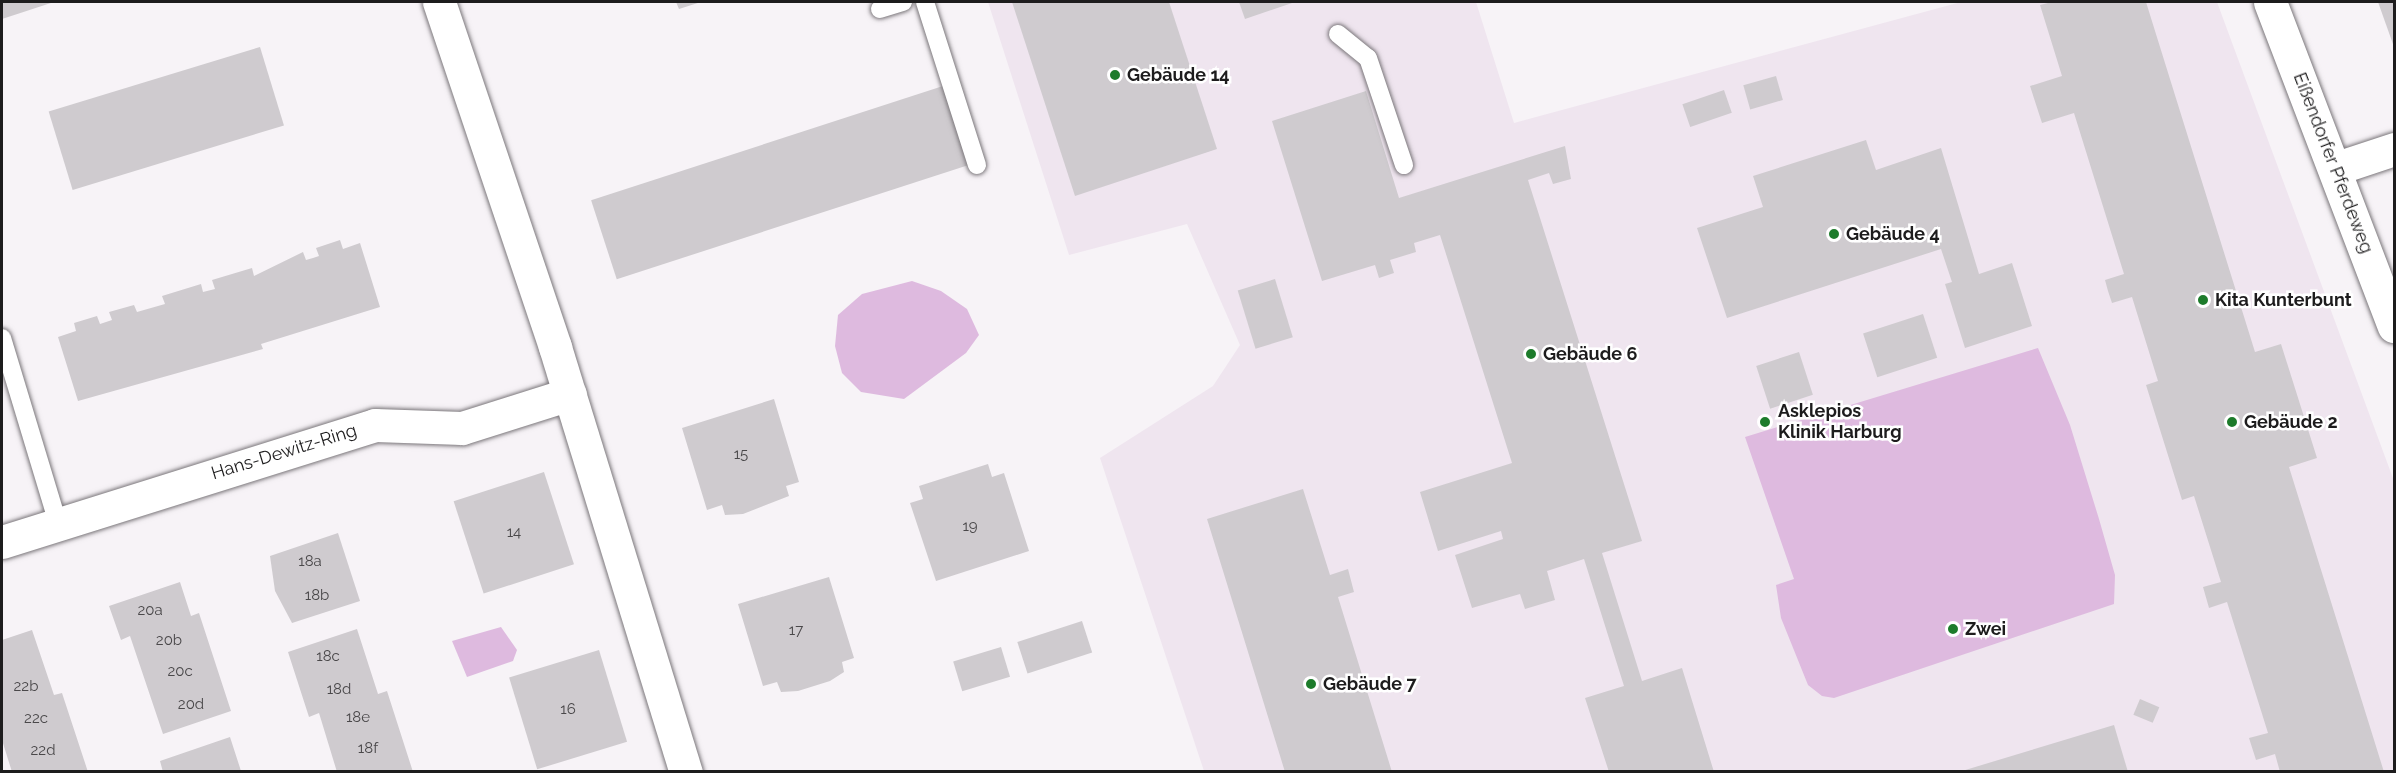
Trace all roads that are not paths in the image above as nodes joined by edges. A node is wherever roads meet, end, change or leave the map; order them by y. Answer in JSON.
{"nodes":[{"id":1,"x":438,"y":2,"type":"edge"},
{"id":2,"x":903,"y":2,"type":"edge"},
{"id":3,"x":925,"y":2,"type":"edge"},
{"id":4,"x":2270,"y":2,"type":"edge"},
{"id":5,"x":880,"y":9,"type":"dead end"},
{"id":6,"x":1338,"y":34,"type":"dead end"},
{"id":7,"x":2394,"y":149,"type":"edge"},
{"id":8,"x":977,"y":165,"type":"dead end"},
{"id":9,"x":1404,"y":165,"type":"dead end"},
{"id":10,"x":2337,"y":168,"type":"junction"},
{"id":11,"x":2394,"y":326,"type":"edge"},
{"id":12,"x":2,"y":338,"type":"edge"},
{"id":13,"x":570,"y":394,"type":"junction"},
{"id":14,"x":58,"y":524,"type":"junction"},
{"id":15,"x":2,"y":542,"type":"edge"},
{"id":16,"x":686,"y":771,"type":"edge"}],
"edges":[{"from":1,"to":13,"type":"street"},
{"from":2,"to":5,"type":"lane"},
{"from":3,"to":8,"type":"lane"},
{"from":4,"to":10,"type":"street","name":"Eißendorfer Pferdeweg"},
{"from":6,"to":9,"type":"lane"},
{"from":7,"to":10,"type":"street"},
{"from":10,"to":11,"type":"street","name":"Eißendorfer Pferdeweg"},
{"from":12,"to":14,"type":"lane"},
{"from":13,"to":14,"type":"street","name":"Hans-Dewitz-Ring"},
{"from":13,"to":16,"type":"street"},
{"from":14,"to":15,"type":"street","name":"Hans-Dewitz-Ring"}]}
